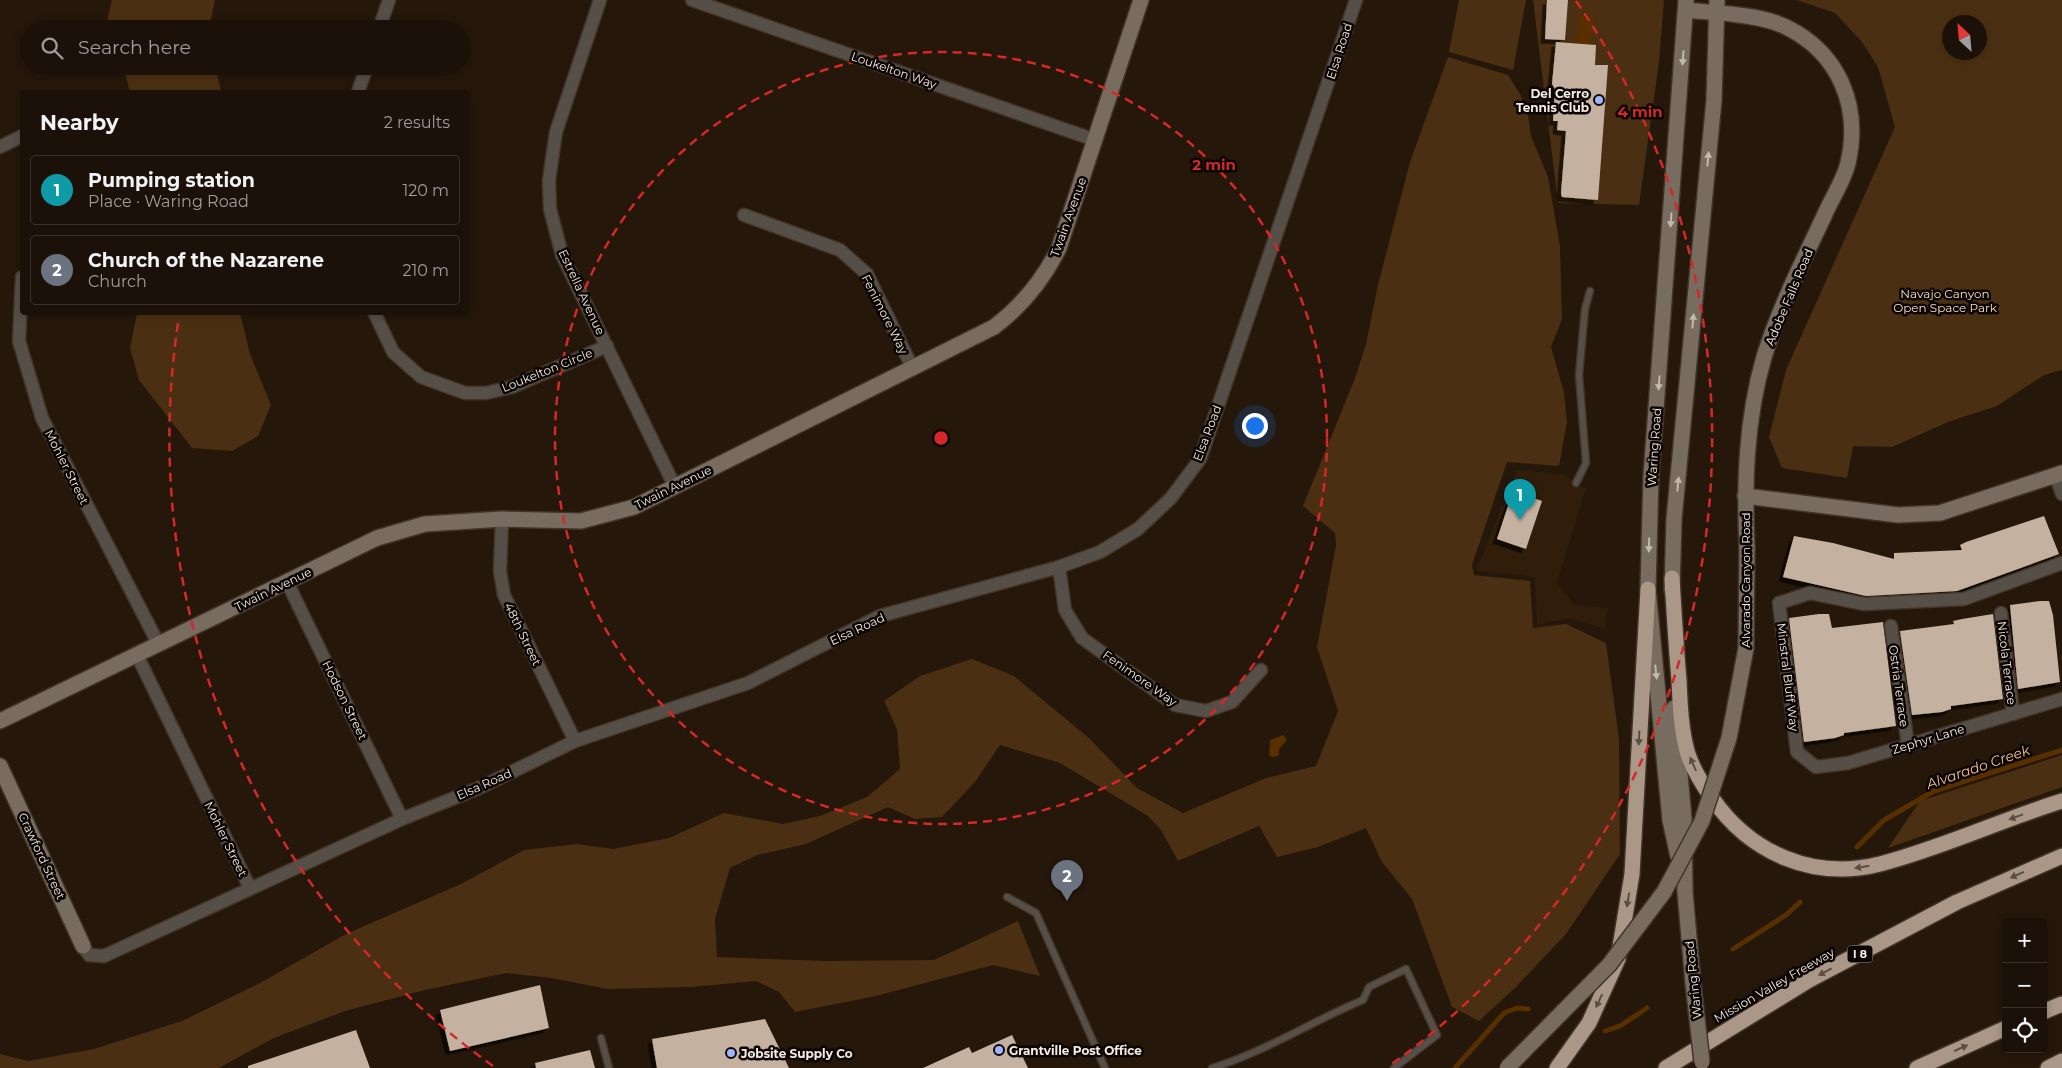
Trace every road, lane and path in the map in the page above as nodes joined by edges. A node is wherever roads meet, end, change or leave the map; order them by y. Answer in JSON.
{"nodes":[{"id":1,"x":389,"y":0,"type":"edge"},
{"id":2,"x":600,"y":0,"type":"edge"},
{"id":3,"x":692,"y":0,"type":"edge"},
{"id":4,"x":1141,"y":0,"type":"edge"},
{"id":5,"x":1356,"y":0,"type":"edge"},
{"id":6,"x":1686,"y":5,"type":"edge"},
{"id":7,"x":1717,"y":7,"type":"edge"},
{"id":8,"x":382,"y":20,"type":"edge"},
{"id":9,"x":364,"y":75,"type":"edge"},
{"id":10,"x":359,"y":90,"type":"edge"},
{"id":11,"x":20,"y":137,"type":"edge"},
{"id":12,"x":1095,"y":140,"type":"junction"},
{"id":13,"x":0,"y":147,"type":"edge"},
{"id":14,"x":744,"y":215,"type":"dead end"},
{"id":15,"x":1590,"y":291,"type":"dead end"},
{"id":16,"x":20,"y":315,"type":"edge"},
{"id":17,"x":375,"y":315,"type":"edge"},
{"id":18,"x":607,"y":346,"type":"junction"},
{"id":19,"x":913,"y":369,"type":"junction"},
{"id":20,"x":2058,"y":474,"type":"edge"},
{"id":21,"x":1576,"y":483,"type":"dead end"},
{"id":22,"x":676,"y":487,"type":"junction"},
{"id":23,"x":2062,"y":494,"type":"edge"},
{"id":24,"x":1745,"y":496,"type":"junction"},
{"id":25,"x":502,"y":520,"type":"junction"},
{"id":26,"x":2062,"y":563,"type":"edge"},
{"id":27,"x":1060,"y":567,"type":"junction"},
{"id":28,"x":1672,"y":578,"type":"junction"},
{"id":29,"x":287,"y":582,"type":"junction"},
{"id":30,"x":1648,"y":589,"type":"junction"},
{"id":31,"x":2001,"y":613,"type":"dead end"},
{"id":32,"x":1891,"y":626,"type":"dead end"},
{"id":33,"x":158,"y":645,"type":"junction"},
{"id":34,"x":137,"y":655,"type":"junction"},
{"id":35,"x":1260,"y":670,"type":"dead end"},
{"id":36,"x":2062,"y":699,"type":"edge"},
{"id":37,"x":2013,"y":714,"type":"junction"},
{"id":38,"x":0,"y":721,"type":"edge"},
{"id":39,"x":575,"y":741,"type":"junction"},
{"id":40,"x":1908,"y":745,"type":"junction"},
{"id":41,"x":1798,"y":752,"type":"joint"},
{"id":42,"x":0,"y":766,"type":"edge"},
{"id":43,"x":2062,"y":801,"type":"edge"},
{"id":44,"x":402,"y":819,"type":"junction"},
{"id":45,"x":2062,"y":856,"type":"edge"},
{"id":46,"x":250,"y":888,"type":"junction"},
{"id":47,"x":1685,"y":892,"type":"junction"},
{"id":48,"x":1007,"y":897,"type":"dead end"},
{"id":49,"x":83,"y":946,"type":"joint"},
{"id":50,"x":2062,"y":1004,"type":"edge"},
{"id":51,"x":2047,"y":1010,"type":"edge"},
{"id":52,"x":2002,"y":1030,"type":"edge"},
{"id":53,"x":600,"y":1038,"type":"dead end"},
{"id":54,"x":2062,"y":1061,"type":"edge"},
{"id":55,"x":609,"y":1068,"type":"edge"},
{"id":56,"x":1105,"y":1068,"type":"edge"},
{"id":57,"x":1212,"y":1068,"type":"edge"},
{"id":58,"x":1394,"y":1068,"type":"edge"},
{"id":59,"x":1507,"y":1068,"type":"edge"},
{"id":60,"x":1557,"y":1068,"type":"edge"},
{"id":61,"x":1666,"y":1068,"type":"edge"},
{"id":62,"x":1702,"y":1068,"type":"edge"},
{"id":63,"x":1916,"y":1068,"type":"edge"},
{"id":64,"x":2048,"y":1068,"type":"edge"}],
"edges":[{"from":1,"to":8,"type":"street"},
{"from":2,"to":18,"type":"street","name":"Estrella Avenue"},
{"from":3,"to":12,"type":"street","name":"Loukelton Way"},
{"from":4,"to":12,"type":"street","name":"Twain Avenue"},
{"from":5,"to":27,"type":"street","name":"Elsa Road"},
{"from":6,"to":7,"type":"street","name":"Adobe Falls Road"},
{"from":6,"to":30,"type":"street","name":"Waring Road","one_way":true},
{"from":7,"to":24,"type":"street","name":"Adobe Falls Road"},
{"from":28,"to":7,"type":"street","name":"Waring Road","one_way":true},
{"from":9,"to":10,"type":"street"},
{"from":11,"to":13,"type":"street"},
{"from":12,"to":19,"type":"street","name":"Twain Avenue"},
{"from":14,"to":19,"type":"street","name":"Fenimore Way"},
{"from":15,"to":21,"type":"lane"},
{"from":16,"to":33,"type":"street","name":"Mohler Street"},
{"from":17,"to":18,"type":"street","name":"Loukelton Circle"},
{"from":18,"to":22,"type":"street","name":"Estrella Avenue"},
{"from":19,"to":22,"type":"street","name":"Twain Avenue"},
{"from":20,"to":23,"type":"street"},
{"from":20,"to":24,"type":"street"},
{"from":22,"to":25,"type":"street","name":"Twain Avenue"},
{"from":24,"to":59,"type":"street","name":"Alvarado Canyon Road","bridge":true},
{"from":25,"to":29,"type":"street","name":"Twain Avenue"},
{"from":25,"to":39,"type":"street","name":"48th Street"},
{"from":26,"to":41,"type":"street","name":"Minstral Bluff Way"},
{"from":27,"to":35,"type":"street","name":"Fenimore Way"},
{"from":27,"to":39,"type":"street","name":"Elsa Road"},
{"from":43,"to":28,"type":"highway","one_way":true},
{"from":28,"to":47,"type":"street","name":"Waring Road"},
{"from":29,"to":33,"type":"street","name":"Twain Avenue"},
{"from":29,"to":44,"type":"street","name":"Hodson Street"},
{"from":30,"to":47,"type":"street","name":"Waring Road","one_way":true},
{"from":30,"to":60,"type":"highway","one_way":true},
{"from":31,"to":37,"type":"street","name":"Nicola Terrace"},
{"from":32,"to":40,"type":"street","name":"Ostria Terrace"},
{"from":33,"to":34,"type":"street","name":"Twain Avenue"},
{"from":34,"to":38,"type":"street","name":"Twain Avenue"},
{"from":34,"to":46,"type":"street","name":"Mohler Street"},
{"from":36,"to":37,"type":"street","name":"Zephyr Lane"},
{"from":37,"to":40,"type":"street","name":"Zephyr Lane"},
{"from":39,"to":44,"type":"street","name":"Elsa Road"},
{"from":40,"to":41,"type":"street","name":"Zephyr Lane"},
{"from":42,"to":49,"type":"street","name":"Crawford Street"},
{"from":44,"to":46,"type":"street","name":"Elsa Road"},
{"from":45,"to":61,"type":"highway","name":"Mission Valley Freeway","number":"I 8","one_way":true},
{"from":46,"to":49,"type":"street","name":"Elsa Road"},
{"from":47,"to":62,"type":"street","name":"Waring Road","bridge":true},
{"from":48,"to":56,"type":"lane"},
{"from":50,"to":51,"type":"highway"},
{"from":63,"to":52,"type":"highway","one_way":true},
{"from":53,"to":55,"type":"lane"},
{"from":54,"to":64,"type":"highway"},
{"from":57,"to":58,"type":"lane"}]}
